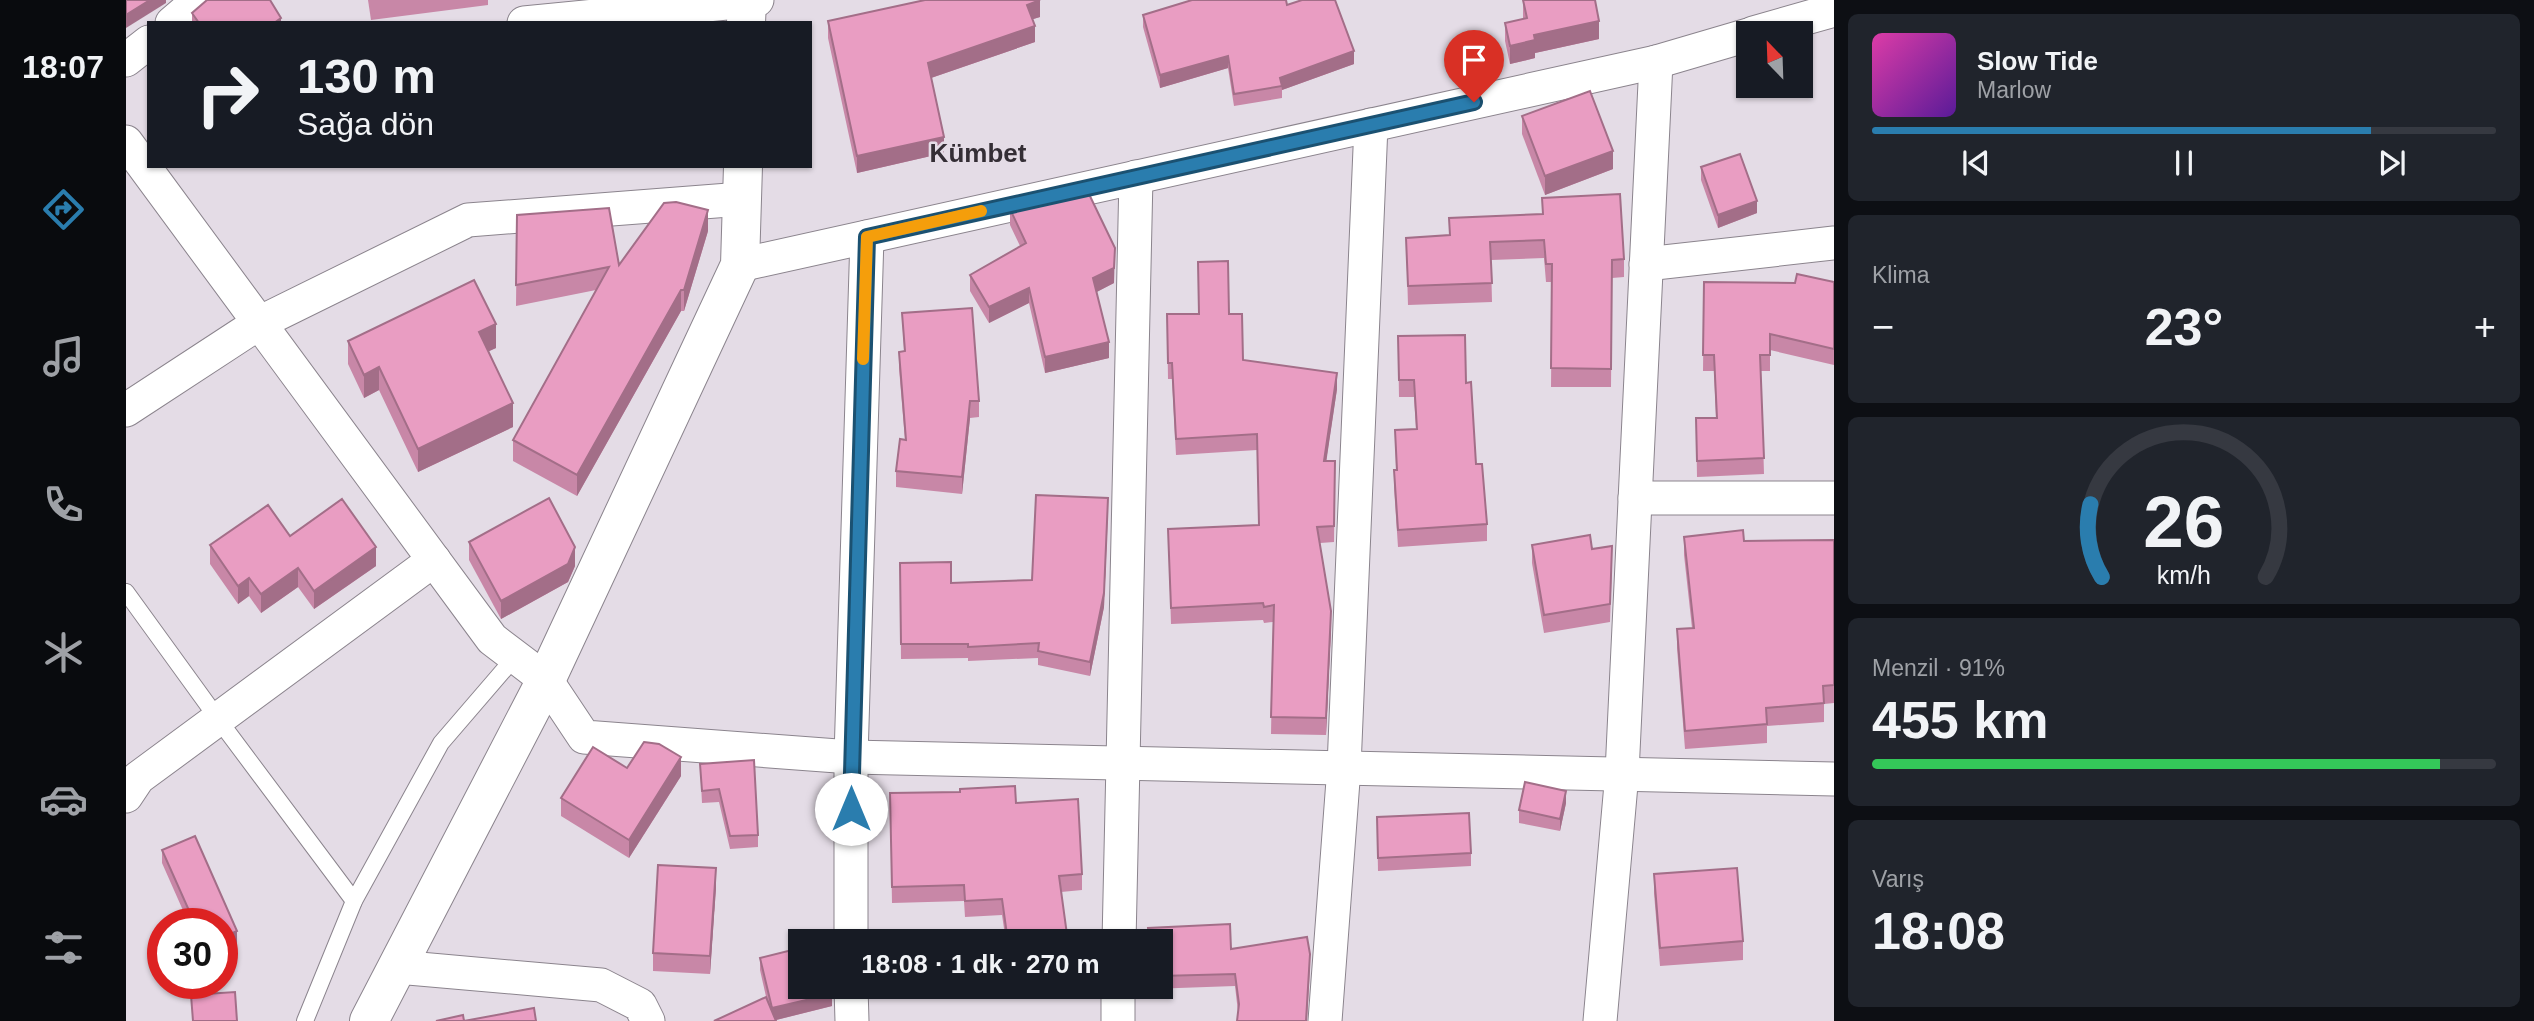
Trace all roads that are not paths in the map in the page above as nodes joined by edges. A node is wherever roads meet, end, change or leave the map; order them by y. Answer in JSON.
{"nodes":[{"id":1,"x":199,"y":0,"type":"edge"},
{"id":2,"x":749,"y":6,"type":"edge"},
{"id":3,"x":1834,"y":10,"type":"edge"},
{"id":4,"x":174,"y":21,"type":"edge"},
{"id":5,"x":550,"y":21,"type":"edge"},
{"id":6,"x":1796,"y":21,"type":"edge"},
{"id":7,"x":1736,"y":39,"type":"edge"},
{"id":8,"x":147,"y":44,"type":"edge"},
{"id":9,"x":126,"y":60,"type":"edge"},
{"id":10,"x":1656,"y":62,"type":"junction"},
{"id":11,"x":1371,"y":125,"type":"junction"},
{"id":12,"x":151,"y":168,"type":"edge"},
{"id":13,"x":1136,"y":177,"type":"junction"},
{"id":14,"x":742,"y":183,"type":"edge"},
{"id":15,"x":867,"y":237,"type":"junction"},
{"id":16,"x":1834,"y":243,"type":"edge"},
{"id":17,"x":1646,"y":264,"type":"junction"},
{"id":18,"x":740,"y":265,"type":"junction"},
{"id":19,"x":259,"y":323,"type":"junction"},
{"id":20,"x":126,"y":410,"type":"edge"},
{"id":21,"x":1635,"y":498,"type":"junction"},
{"id":22,"x":1834,"y":498,"type":"edge"},
{"id":23,"x":434,"y":560,"type":"junction"},
{"id":24,"x":126,"y":592,"type":"edge"},
{"id":25,"x":515,"y":657,"type":"junction"},
{"id":26,"x":546,"y":680,"type":"junction"},
{"id":27,"x":218,"y":719,"type":"junction"},
{"id":28,"x":851,"y":757,"type":"junction"},
{"id":29,"x":1122,"y":762,"type":"junction"},
{"id":30,"x":1344,"y":767,"type":"junction"},
{"id":31,"x":1622,"y":773,"type":"junction"},
{"id":32,"x":1834,"y":779,"type":"edge"},
{"id":33,"x":126,"y":796,"type":"edge"},
{"id":34,"x":354,"y":901,"type":"junction"},
{"id":35,"x":851,"y":929,"type":"edge"},
{"id":36,"x":1119,"y":929,"type":"edge"},
{"id":37,"x":397,"y":967,"type":"junction"},
{"id":38,"x":851,"y":999,"type":"edge"},
{"id":39,"x":1118,"y":999,"type":"edge"},
{"id":40,"x":305,"y":1021,"type":"edge"},
{"id":41,"x":369,"y":1021,"type":"edge"},
{"id":42,"x":648,"y":1021,"type":"edge"},
{"id":43,"x":852,"y":1021,"type":"edge"},
{"id":44,"x":1118,"y":1021,"type":"edge"},
{"id":45,"x":1325,"y":1021,"type":"edge"},
{"id":46,"x":1601,"y":1021,"type":"edge"}],
"edges":[{"from":1,"to":4,"type":"street"},
{"from":2,"to":5,"type":"street"},
{"from":3,"to":6,"type":"street"},
{"from":7,"to":10,"type":"street"},
{"from":8,"to":9,"type":"street"},
{"from":10,"to":11,"type":"street"},
{"from":10,"to":17,"type":"street"},
{"from":11,"to":13,"type":"street"},
{"from":11,"to":30,"type":"street"},
{"from":12,"to":19,"type":"street"},
{"from":13,"to":15,"type":"street"},
{"from":13,"to":29,"type":"street"},
{"from":14,"to":18,"type":"street"},
{"from":14,"to":19,"type":"street"},
{"from":15,"to":18,"type":"street"},
{"from":15,"to":28,"type":"street"},
{"from":16,"to":17,"type":"street"},
{"from":17,"to":21,"type":"street"},
{"from":18,"to":26,"type":"street"},
{"from":19,"to":20,"type":"street"},
{"from":19,"to":23,"type":"street"},
{"from":21,"to":22,"type":"street"},
{"from":21,"to":31,"type":"street"},
{"from":23,"to":25,"type":"street"},
{"from":23,"to":27,"type":"street"},
{"from":24,"to":27,"type":"lane"},
{"from":25,"to":26,"type":"street"},
{"from":25,"to":34,"type":"lane"},
{"from":26,"to":28,"type":"street"},
{"from":26,"to":37,"type":"street"},
{"from":27,"to":33,"type":"street"},
{"from":27,"to":34,"type":"lane"},
{"from":28,"to":29,"type":"street"},
{"from":28,"to":35,"type":"street"},
{"from":29,"to":30,"type":"street"},
{"from":29,"to":36,"type":"street"},
{"from":30,"to":31,"type":"street"},
{"from":30,"to":45,"type":"street"},
{"from":31,"to":32,"type":"street"},
{"from":31,"to":46,"type":"street"},
{"from":34,"to":40,"type":"lane"},
{"from":37,"to":41,"type":"street"},
{"from":37,"to":42,"type":"street"},
{"from":38,"to":43,"type":"street"},
{"from":39,"to":44,"type":"street"}]}
